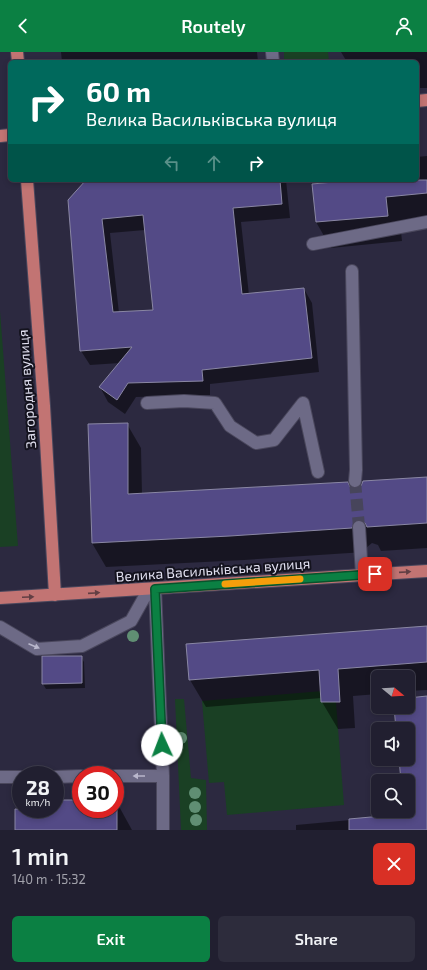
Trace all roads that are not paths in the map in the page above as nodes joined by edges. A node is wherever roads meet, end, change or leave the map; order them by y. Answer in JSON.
{"nodes":[{"id":1,"x":27,"y":182,"type":"edge"},
{"id":2,"x":427,"y":222,"type":"edge"},
{"id":3,"x":313,"y":244,"type":"dead end"},
{"id":4,"x":352,"y":271,"type":"dead end"},
{"id":5,"x":147,"y":403,"type":"dead end"},
{"id":6,"x":318,"y":472,"type":"dead end"},
{"id":7,"x":355,"y":482,"type":"tunnel mouth"},
{"id":8,"x":359,"y":527,"type":"tunnel mouth"},
{"id":9,"x":427,"y":571,"type":"edge"},
{"id":10,"x":362,"y":575,"type":"junction"},
{"id":11,"x":152,"y":589,"type":"junction"},
{"id":12,"x":55,"y":596,"type":"junction"},
{"id":13,"x":0,"y":598,"type":"edge"},
{"id":14,"x":0,"y":627,"type":"edge"},
{"id":15,"x":124,"y":776,"type":"edge"},
{"id":16,"x":163,"y":776,"type":"junction"},
{"id":17,"x":0,"y":777,"type":"edge"},
{"id":18,"x":12,"y":777,"type":"edge"},
{"id":19,"x":163,"y":830,"type":"edge"}],
"edges":[{"from":1,"to":12,"type":"main road","name":"Загородня вулиця"},
{"from":2,"to":3,"type":"street"},
{"from":4,"to":7,"type":"street"},
{"from":5,"to":6,"type":"street"},
{"from":8,"to":10,"type":"street"},
{"from":10,"to":9,"type":"main road","name":"Велика Васильківська вулиця","one_way":true},
{"from":10,"to":11,"type":"main road","name":"Велика Васильківська вулиця"},
{"from":12,"to":11,"type":"main road","name":"Велика Васильківська вулиця","one_way":true},
{"from":14,"to":11,"type":"street","one_way":true},
{"from":11,"to":16,"type":"street"},
{"from":13,"to":12,"type":"main road","name":"Велика Васильківська вулиця","one_way":true},
{"from":16,"to":15,"type":"street","one_way":true},
{"from":16,"to":19,"type":"street"},
{"from":17,"to":18,"type":"street"}]}
